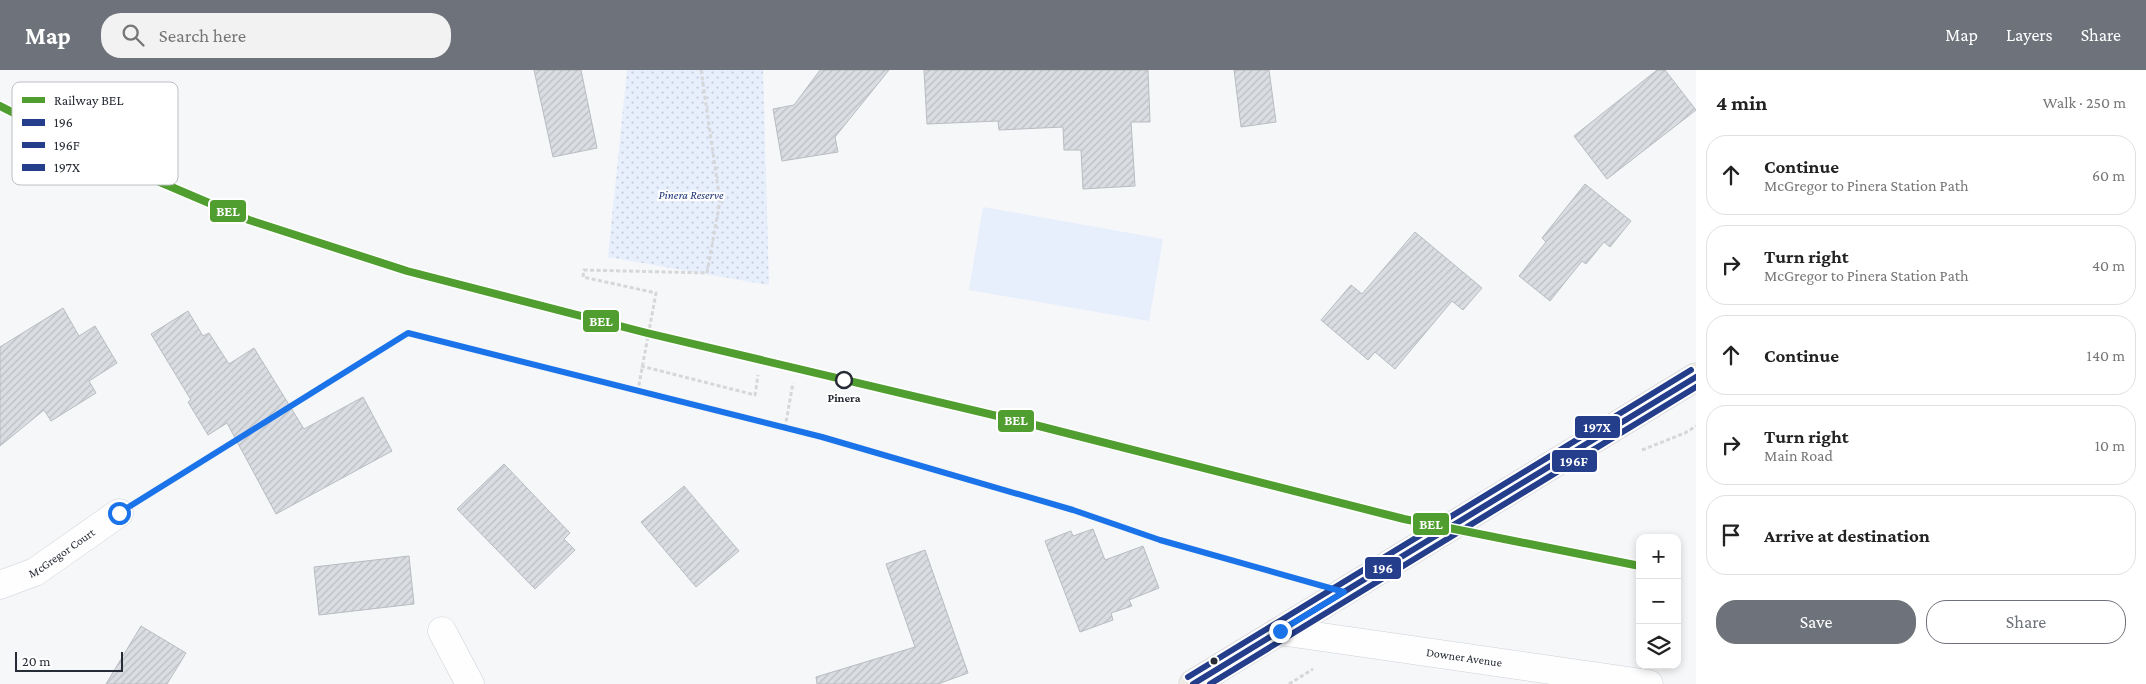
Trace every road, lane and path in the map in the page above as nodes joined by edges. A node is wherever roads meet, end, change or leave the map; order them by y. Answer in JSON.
{"nodes":[{"id":1,"x":701,"y":70,"type":"edge"},
{"id":2,"x":641,"y":366,"type":"junction"},
{"id":3,"x":758,"y":375,"type":"dead end"},
{"id":4,"x":1696,"y":377,"type":"edge"},
{"id":5,"x":793,"y":383,"type":"dead end"},
{"id":6,"x":638,"y":390,"type":"junction"},
{"id":7,"x":786,"y":428,"type":"junction"},
{"id":8,"x":119,"y":513,"type":"joint"},
{"id":9,"x":0,"y":585,"type":"edge"},
{"id":10,"x":1344,"y":592,"type":"junction"},
{"id":11,"x":442,"y":631,"type":"dead end"},
{"id":12,"x":1280,"y":631,"type":"junction"},
{"id":13,"x":470,"y":684,"type":"edge"},
{"id":14,"x":1193,"y":684,"type":"edge"},
{"id":15,"x":1649,"y":684,"type":"edge"}],
"edges":[{"from":1,"to":2,"type":"path"},
{"from":2,"to":3,"type":"path"},
{"from":2,"to":6,"type":"path"},
{"from":4,"to":10,"type":"main road"},
{"from":5,"to":7,"type":"path"},
{"from":6,"to":7,"type":"path"},
{"from":6,"to":8,"type":"path"},
{"from":7,"to":10,"type":"path"},
{"from":8,"to":9,"type":"street","name":"McGregor Court"},
{"from":10,"to":12,"type":"main road"},
{"from":11,"to":13,"type":"street"},
{"from":12,"to":14,"type":"main road"},
{"from":12,"to":15,"type":"street","name":"Downer Avenue"}]}
